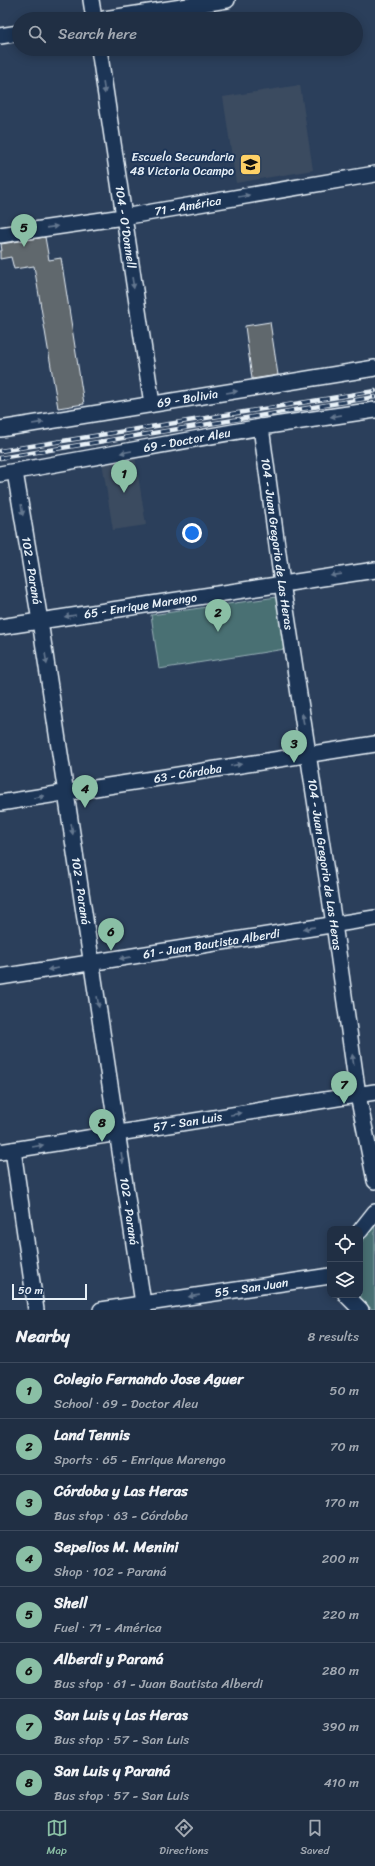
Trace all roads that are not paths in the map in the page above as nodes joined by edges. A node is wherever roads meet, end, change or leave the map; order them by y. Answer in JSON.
{"nodes":[{"id":1,"x":91,"y":0,"type":"edge"},
{"id":2,"x":227,"y":0,"type":"edge"},
{"id":3,"x":93,"y":12,"type":"edge"},
{"id":4,"x":149,"y":12,"type":"edge"},
{"id":5,"x":12,"y":34,"type":"edge"},
{"id":6,"x":0,"y":36,"type":"edge"},
{"id":7,"x":100,"y":56,"type":"edge"},
{"id":8,"x":375,"y":174,"type":"edge"},
{"id":9,"x":123,"y":217,"type":"junction"},
{"id":10,"x":0,"y":235,"type":"edge"},
{"id":11,"x":375,"y":368,"type":"edge"},
{"id":12,"x":152,"y":404,"type":"junction"},
{"id":13,"x":375,"y":410,"type":"edge"},
{"id":14,"x":261,"y":427,"type":"junction"},
{"id":15,"x":0,"y":430,"type":"edge"},
{"id":16,"x":15,"y":472,"type":"junction"},
{"id":17,"x":0,"y":474,"type":"edge"},
{"id":18,"x":375,"y":570,"type":"edge"},
{"id":19,"x":282,"y":583,"type":"junction"},
{"id":20,"x":40,"y":621,"type":"junction"},
{"id":21,"x":0,"y":627,"type":"edge"},
{"id":22,"x":375,"y":744,"type":"edge"},
{"id":23,"x":308,"y":754,"type":"junction"},
{"id":24,"x":66,"y":793,"type":"junction"},
{"id":25,"x":0,"y":803,"type":"edge"},
{"id":26,"x":375,"y":918,"type":"edge"},
{"id":27,"x":334,"y":924,"type":"junction"},
{"id":28,"x":92,"y":963,"type":"junction"},
{"id":29,"x":0,"y":977,"type":"edge"},
{"id":30,"x":375,"y":1092,"type":"edge"},
{"id":31,"x":358,"y":1095,"type":"junction"},
{"id":32,"x":118,"y":1132,"type":"junction"},
{"id":33,"x":6,"y":1151,"type":"edge"},
{"id":34,"x":375,"y":1181,"type":"edge"},
{"id":35,"x":375,"y":1212,"type":"edge"},
{"id":36,"x":363,"y":1227,"type":"edge"},
{"id":37,"x":327,"y":1276,"type":"edge"},
{"id":38,"x":144,"y":1307,"type":"edge"},
{"id":39,"x":36,"y":1310,"type":"edge"},
{"id":40,"x":101,"y":1310,"type":"edge"}],
"edges":[{"from":1,"to":3,"type":"street"},
{"from":2,"to":4,"type":"street"},
{"from":5,"to":6,"type":"street"},
{"from":7,"to":9,"type":"street","name":"104 - O'Donnell","one_way":true},
{"from":9,"to":8,"type":"street","name":"71 - América","one_way":true},
{"from":10,"to":9,"type":"street","name":"71 - América","one_way":true},
{"from":9,"to":12,"type":"street","name":"104 - O'Donnell","one_way":true},
{"from":12,"to":11,"type":"street","name":"69 - Bolivia","one_way":true},
{"from":15,"to":12,"type":"street","name":"69 - Bolivia","one_way":true},
{"from":13,"to":14,"type":"street","name":"69 - Doctor Aleu","one_way":true},
{"from":14,"to":16,"type":"street","name":"69 - Doctor Aleu","one_way":true},
{"from":14,"to":19,"type":"street","name":"104 - Juan Gregorio de Las Heras"},
{"from":16,"to":17,"type":"street","name":"69 - Doctor Aleu"},
{"from":16,"to":20,"type":"street","name":"102 - Paraná","one_way":true},
{"from":18,"to":19,"type":"street","name":"65 - Enrique Marengo","one_way":true},
{"from":19,"to":20,"type":"street","name":"65 - Enrique Marengo","one_way":true},
{"from":23,"to":19,"type":"street","name":"104 - Juan Gregorio de Las Heras","one_way":true},
{"from":20,"to":21,"type":"street","name":"65 - Enrique Marengo"},
{"from":20,"to":24,"type":"street","name":"102 - Paraná","one_way":true},
{"from":22,"to":23,"type":"street","name":"63 - Córdoba"},
{"from":24,"to":23,"type":"street","name":"63 - Córdoba","one_way":true},
{"from":23,"to":27,"type":"street","name":"104 - Juan Gregorio de Las Heras"},
{"from":25,"to":24,"type":"street","name":"63 - Córdoba","one_way":true},
{"from":24,"to":28,"type":"street","name":"102 - Paraná","one_way":true},
{"from":26,"to":27,"type":"street","name":"61 - Juan Bautista Alberdi"},
{"from":27,"to":28,"type":"street","name":"61 - Juan Bautista Alberdi","one_way":true},
{"from":31,"to":27,"type":"street","name":"104 - Juan Gregorio de Las Heras","one_way":true},
{"from":28,"to":29,"type":"street","name":"61 - Juan Bautista Alberdi","one_way":true},
{"from":28,"to":32,"type":"street","name":"102 - Paraná","one_way":true},
{"from":30,"to":31,"type":"street","name":"57 - San Luis"},
{"from":32,"to":31,"type":"street","name":"57 - San Luis","one_way":true},
{"from":31,"to":34,"type":"street","name":"104 - Juan Gregorio de Las Heras"},
{"from":33,"to":32,"type":"street","name":"57 - San Luis","one_way":true},
{"from":32,"to":38,"type":"street","name":"102 - Paraná","one_way":true},
{"from":33,"to":39,"type":"street"},
{"from":35,"to":36,"type":"street"},
{"from":37,"to":38,"type":"street","name":"55 - San Juan","one_way":true},
{"from":38,"to":40,"type":"street","name":"55 - San Juan"}]}
